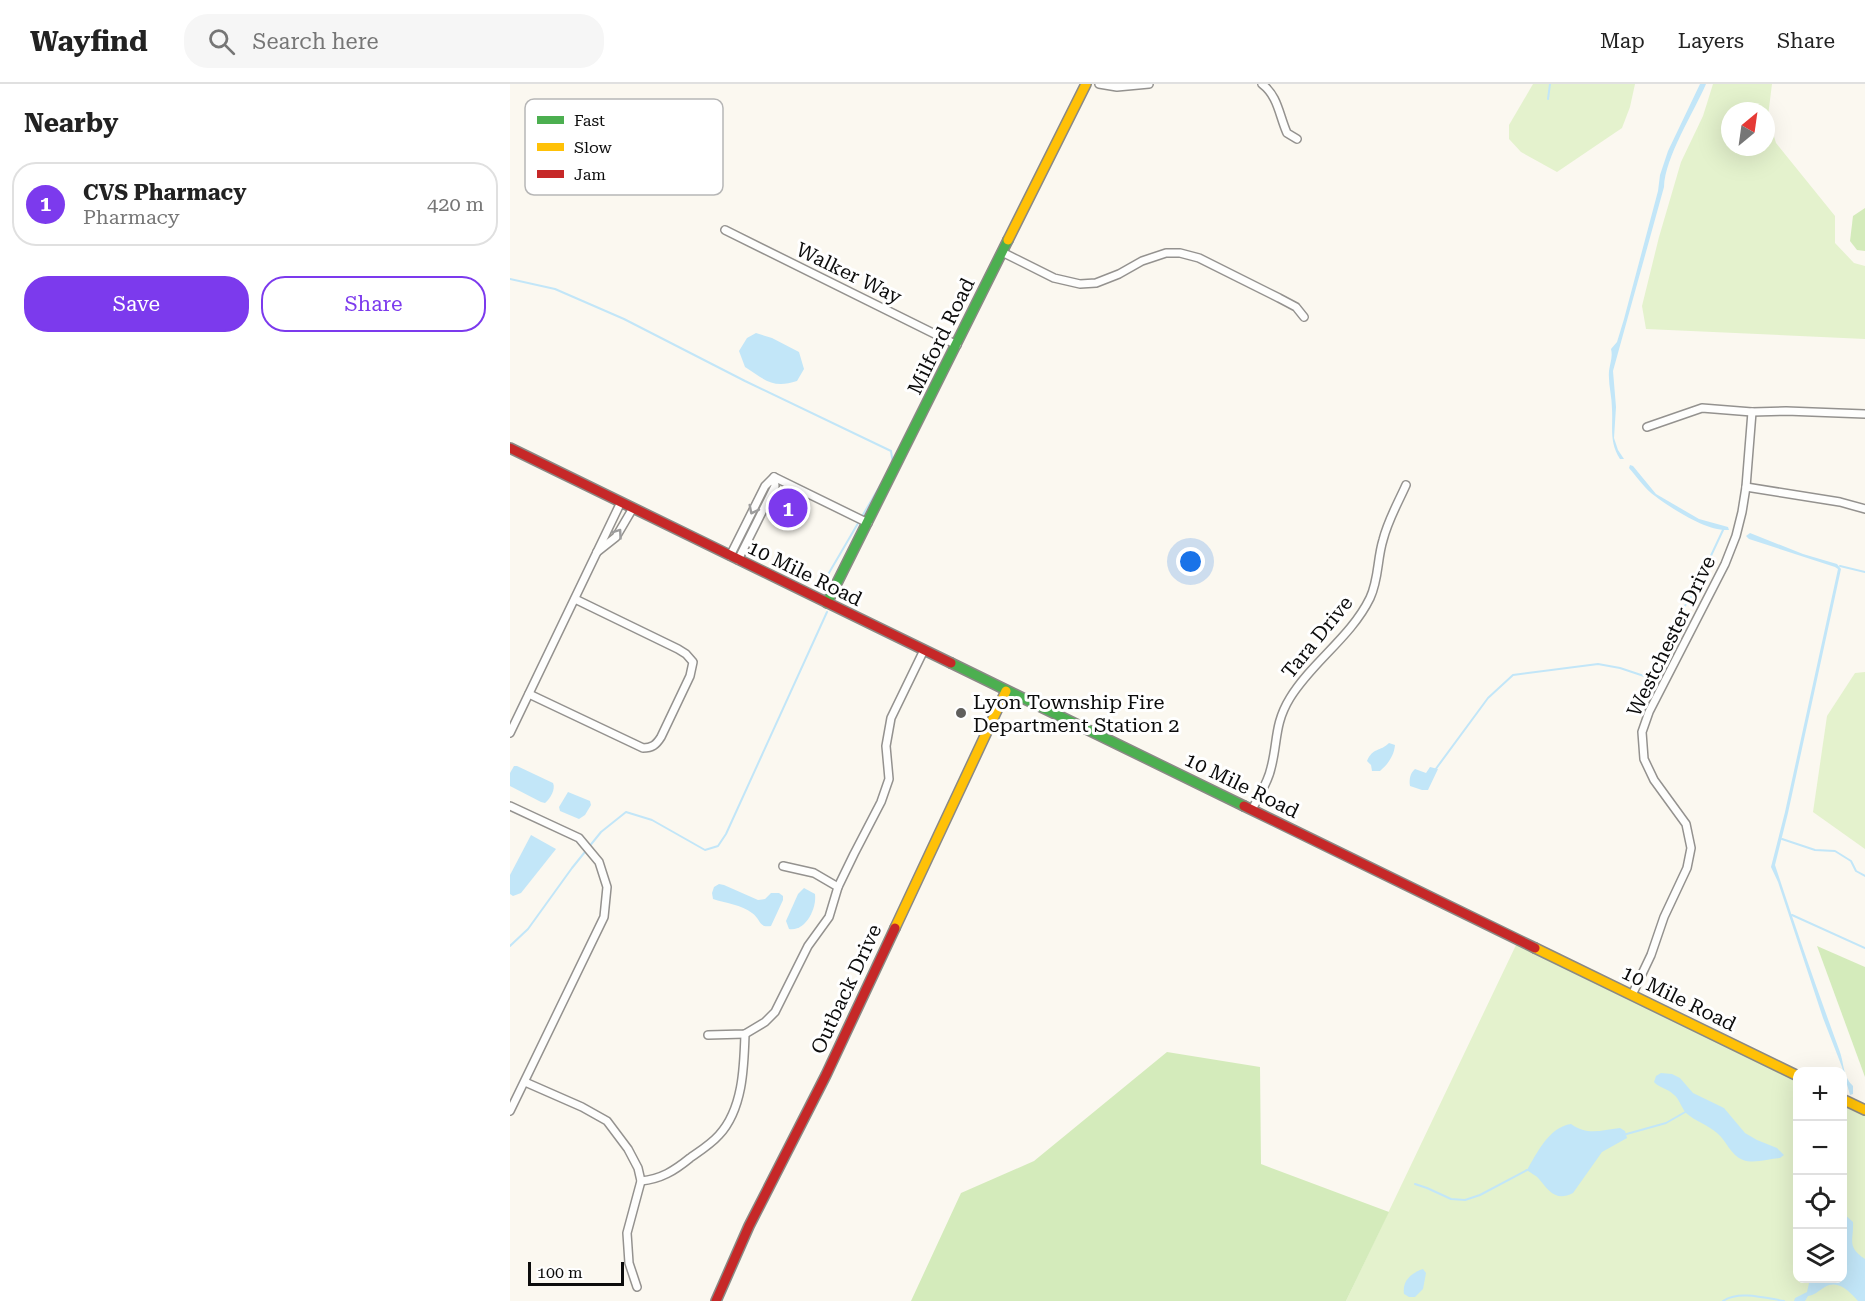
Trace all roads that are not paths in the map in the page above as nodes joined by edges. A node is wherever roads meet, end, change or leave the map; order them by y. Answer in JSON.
{"nodes":[{"id":1,"x":1086,"y":84,"type":"edge"},
{"id":2,"x":1099,"y":84,"type":"edge"},
{"id":3,"x":1149,"y":84,"type":"edge"},
{"id":4,"x":1262,"y":84,"type":"edge"},
{"id":5,"x":1297,"y":139,"type":"dead end"},
{"id":6,"x":725,"y":230,"type":"dead end"},
{"id":7,"x":1002,"y":252,"type":"junction"},
{"id":8,"x":1304,"y":317,"type":"dead end"},
{"id":9,"x":957,"y":345,"type":"junction"},
{"id":10,"x":1752,"y":412,"type":"junction"},
{"id":11,"x":1865,"y":414,"type":"edge"},
{"id":12,"x":1647,"y":427,"type":"dead end"},
{"id":13,"x":510,"y":448,"type":"edge"},
{"id":14,"x":1406,"y":485,"type":"dead end"},
{"id":15,"x":1746,"y":487,"type":"junction"},
{"id":16,"x":621,"y":502,"type":"junction"},
{"id":17,"x":633,"y":508,"type":"junction"},
{"id":18,"x":1865,"y":508,"type":"edge"},
{"id":19,"x":868,"y":523,"type":"junction"},
{"id":20,"x":597,"y":552,"type":"junction"},
{"id":21,"x":734,"y":558,"type":"junction"},
{"id":22,"x":575,"y":599,"type":"junction"},
{"id":23,"x":827,"y":603,"type":"junction"},
{"id":24,"x":924,"y":650,"type":"junction"},
{"id":25,"x":1006,"y":691,"type":"junction"},
{"id":26,"x":529,"y":694,"type":"junction"},
{"id":27,"x":511,"y":728,"type":"edge"},
{"id":28,"x":510,"y":806,"type":"edge"},
{"id":29,"x":1252,"y":810,"type":"junction"},
{"id":30,"x":783,"y":866,"type":"dead end"},
{"id":31,"x":838,"y":887,"type":"junction"},
{"id":32,"x":1632,"y":995,"type":"junction"},
{"id":33,"x":745,"y":1034,"type":"junction"},
{"id":34,"x":708,"y":1035,"type":"dead end"},
{"id":35,"x":1793,"y":1074,"type":"edge"},
{"id":36,"x":525,"y":1082,"type":"junction"},
{"id":37,"x":1847,"y":1101,"type":"edge"},
{"id":38,"x":1865,"y":1110,"type":"edge"},
{"id":39,"x":510,"y":1111,"type":"edge"},
{"id":40,"x":641,"y":1180,"type":"junction"},
{"id":41,"x":637,"y":1287,"type":"dead end"},
{"id":42,"x":716,"y":1301,"type":"edge"}],
"edges":[{"from":1,"to":7,"type":"main road","name":"Milford Road"},
{"from":2,"to":3,"type":"street"},
{"from":4,"to":5,"type":"street"},
{"from":6,"to":9,"type":"street","name":"Walker Way"},
{"from":7,"to":8,"type":"street"},
{"from":7,"to":9,"type":"main road","name":"Milford Road"},
{"from":9,"to":19,"type":"main road","name":"Milford Road"},
{"from":10,"to":11,"type":"street"},
{"from":10,"to":12,"type":"street"},
{"from":10,"to":15,"type":"street","name":"Westchester Drive"},
{"from":13,"to":16,"type":"main road","name":"10 Mile Road"},
{"from":14,"to":29,"type":"street","name":"Tara Drive"},
{"from":15,"to":18,"type":"street"},
{"from":15,"to":32,"type":"street","name":"Westchester Drive"},
{"from":16,"to":17,"type":"main road","name":"10 Mile Road"},
{"from":16,"to":20,"type":"street"},
{"from":20,"to":17,"type":"street","one_way":true},
{"from":17,"to":21,"type":"main road","name":"10 Mile Road"},
{"from":19,"to":21,"type":"street"},
{"from":19,"to":23,"type":"main road","name":"Milford Road"},
{"from":20,"to":22,"type":"street"},
{"from":21,"to":23,"type":"main road","name":"10 Mile Road"},
{"from":22,"to":26,"type":"street"},
{"from":22,"to":26,"type":"street"},
{"from":23,"to":24,"type":"main road","name":"10 Mile Road"},
{"from":24,"to":25,"type":"main road","name":"10 Mile Road"},
{"from":24,"to":31,"type":"street"},
{"from":25,"to":29,"type":"main road","name":"10 Mile Road"},
{"from":25,"to":42,"type":"main road","name":"Outback Drive"},
{"from":26,"to":27,"type":"street"},
{"from":28,"to":36,"type":"street"},
{"from":29,"to":32,"type":"main road","name":"10 Mile Road"},
{"from":30,"to":31,"type":"street"},
{"from":31,"to":33,"type":"street"},
{"from":32,"to":35,"type":"main road","name":"10 Mile Road"},
{"from":33,"to":34,"type":"street"},
{"from":33,"to":40,"type":"street"},
{"from":36,"to":39,"type":"street"},
{"from":36,"to":40,"type":"street"},
{"from":37,"to":38,"type":"main road"},
{"from":40,"to":41,"type":"street"}]}
